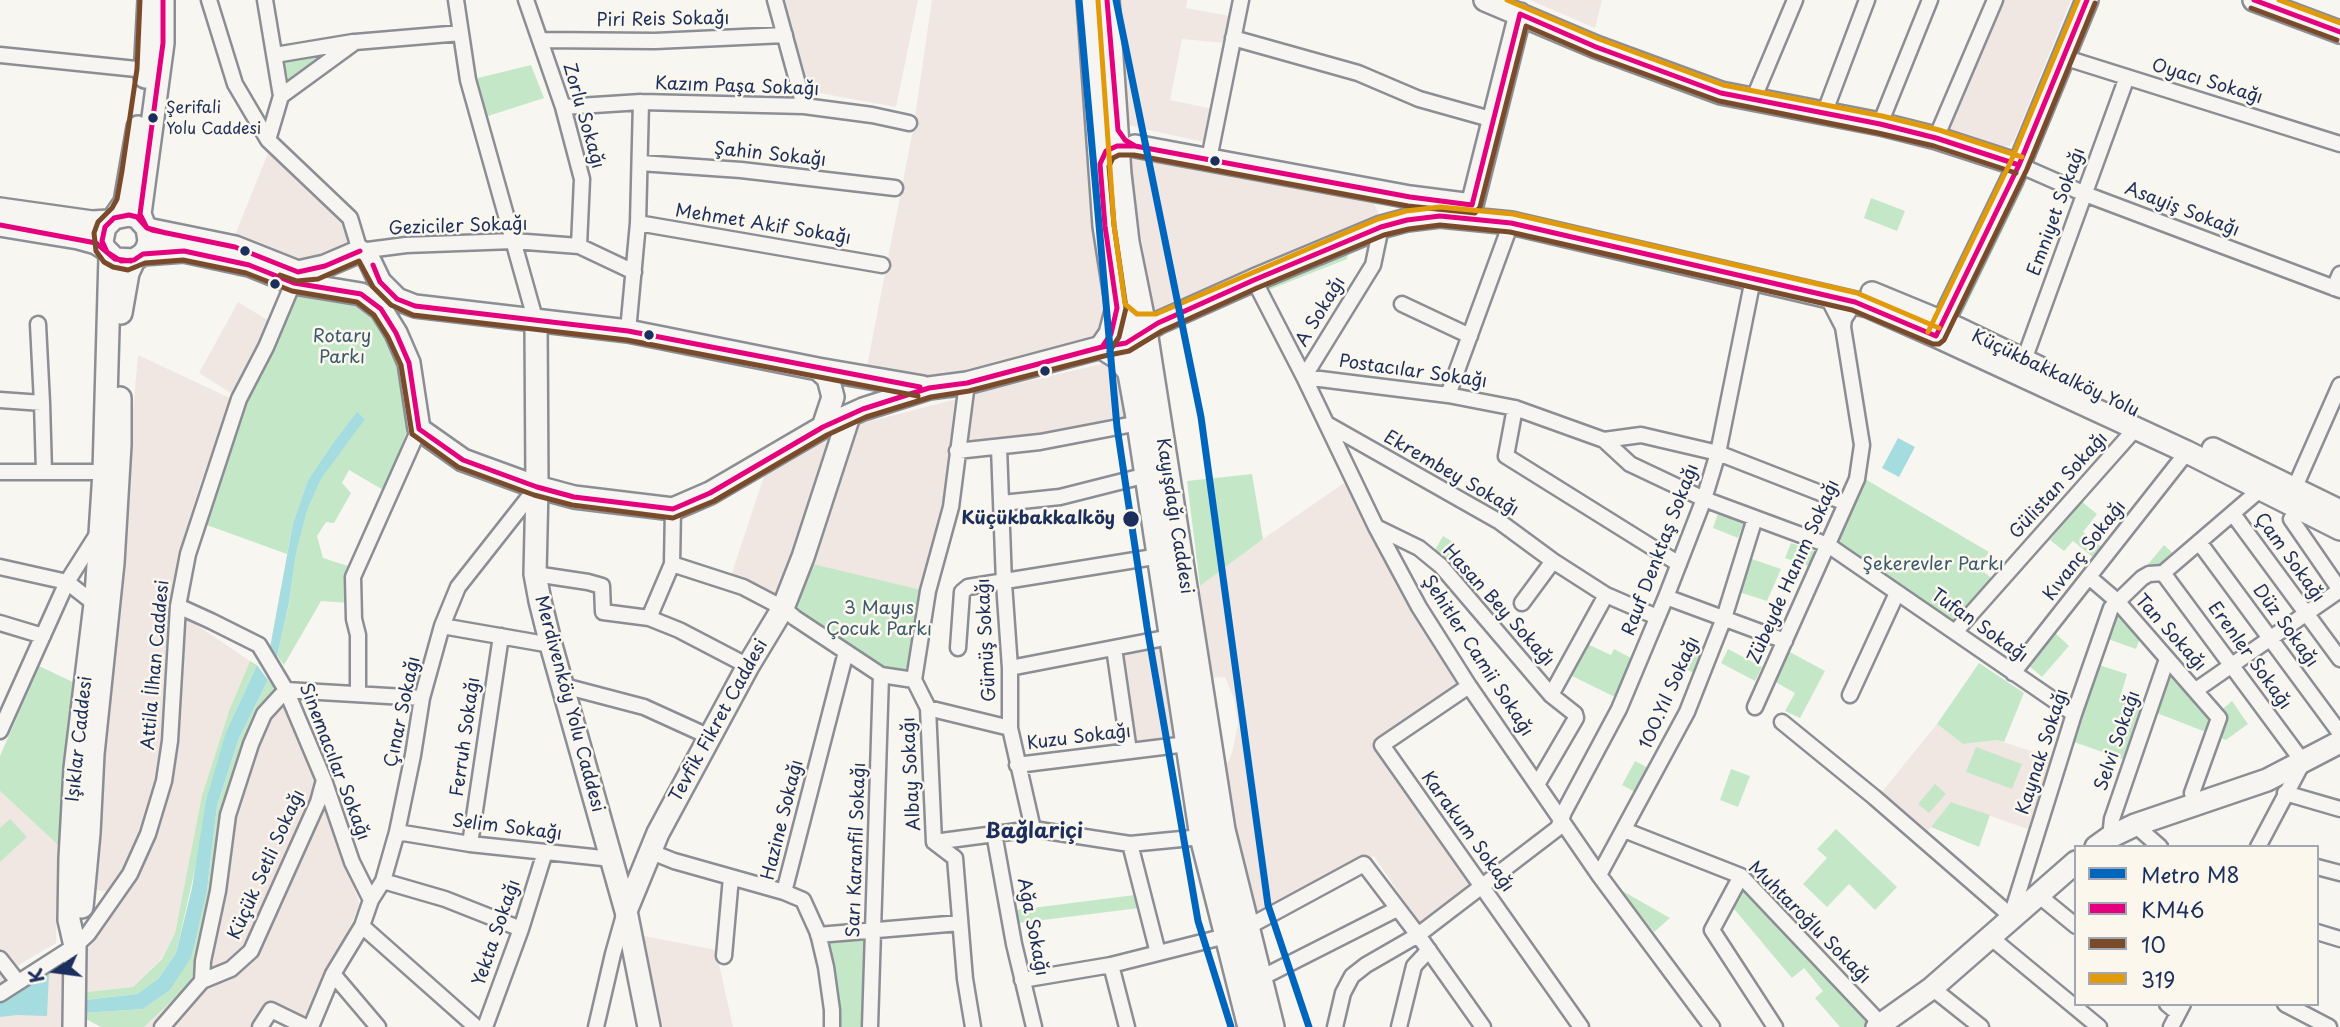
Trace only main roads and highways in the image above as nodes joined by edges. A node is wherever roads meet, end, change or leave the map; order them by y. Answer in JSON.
{"nodes":[{"id":1,"x":149,"y":0,"type":"edge"},
{"id":2,"x":163,"y":0,"type":"edge"},
{"id":3,"x":1089,"y":0,"type":"edge"},
{"id":4,"x":1107,"y":0,"type":"edge"},
{"id":5,"x":1485,"y":0,"type":"edge"},
{"id":6,"x":2087,"y":0,"type":"edge"},
{"id":7,"x":2258,"y":1,"type":"edge"},
{"id":8,"x":1520,"y":14,"type":"junction"},
{"id":9,"x":2340,"y":32,"type":"edge"},
{"id":10,"x":1126,"y":146,"type":"junction"},
{"id":11,"x":1100,"y":164,"type":"junction"},
{"id":12,"x":2019,"y":164,"type":"junction"},
{"id":13,"x":1373,"y":190,"type":"junction"},
{"id":14,"x":1410,"y":197,"type":"junction"},
{"id":15,"x":1472,"y":205,"type":"junction"},
{"id":16,"x":0,"y":209,"type":"edge"},
{"id":17,"x":112,"y":219,"type":"junction"},
{"id":18,"x":1407,"y":220,"type":"junction"},
{"id":19,"x":0,"y":225,"type":"edge"},
{"id":20,"x":145,"y":225,"type":"junction"},
{"id":21,"x":1381,"y":227,"type":"junction"},
{"id":22,"x":360,"y":251,"type":"junction"},
{"id":23,"x":107,"y":252,"type":"junction"},
{"id":24,"x":138,"y":257,"type":"junction"},
{"id":25,"x":296,"y":278,"type":"junction"},
{"id":26,"x":351,"y":293,"type":"junction"},
{"id":27,"x":415,"y":306,"type":"junction"},
{"id":28,"x":1117,"y":308,"type":"junction"},
{"id":29,"x":536,"y":322,"type":"junction"},
{"id":30,"x":1940,"y":329,"type":"junction"},
{"id":31,"x":1143,"y":331,"type":"junction"},
{"id":32,"x":396,"y":333,"type":"junction"},
{"id":33,"x":1102,"y":347,"type":"junction"},
{"id":34,"x":818,"y":369,"type":"junction"},
{"id":35,"x":1130,"y":372,"type":"junction"},
{"id":36,"x":863,"y":378,"type":"junction"},
{"id":37,"x":929,"y":388,"type":"junction"},
{"id":38,"x":856,"y":413,"type":"junction"},
{"id":39,"x":823,"y":427,"type":"junction"},
{"id":40,"x":537,"y":487,"type":"junction"},
{"id":41,"x":2340,"y":511,"type":"edge"},
{"id":42,"x":2340,"y":529,"type":"edge"},
{"id":43,"x":107,"y":532,"type":"junction"},
{"id":44,"x":2340,"y":743,"type":"edge"},
{"id":45,"x":2103,"y":842,"type":"edge"},
{"id":46,"x":2074,"y":864,"type":"edge"},
{"id":47,"x":626,"y":911,"type":"junction"},
{"id":48,"x":1236,"y":932,"type":"junction"},
{"id":49,"x":75,"y":946,"type":"junction"},
{"id":50,"x":76,"y":1026,"type":"edge"},
{"id":51,"x":1879,"y":1026,"type":"edge"},
{"id":52,"x":649,"y":1027,"type":"edge"},
{"id":53,"x":1250,"y":1027,"type":"edge"},
{"id":54,"x":1272,"y":1027,"type":"edge"}],
"edges":[{"from":1,"to":17,"type":"main road","name":"Işıklar Caddesi"},
{"from":2,"to":20,"type":"main road","name":"Işıklar Caddesi"},
{"from":3,"to":11,"type":"main road"},
{"from":4,"to":10,"type":"main road"},
{"from":5,"to":8,"type":"main road"},
{"from":6,"to":12,"type":"main road"},
{"from":7,"to":9,"type":"main road"},
{"from":8,"to":12,"type":"main road"},
{"from":8,"to":15,"type":"main road"},
{"from":10,"to":11,"type":"main road"},
{"from":10,"to":13,"type":"main road","name":"Küçükbakkalköy Yolu"},
{"from":10,"to":31,"type":"main road","name":"Kayışdağı Caddesi"},
{"from":11,"to":28,"type":"main road"},
{"from":12,"to":30,"type":"main road"},
{"from":13,"to":14,"type":"main road","name":"Küçükbakkalköy Yolu"},
{"from":13,"to":21,"type":"main road"},
{"from":14,"to":15,"type":"main road","name":"Küçükbakkalköy Yolu"},
{"from":14,"to":18,"type":"main road"},
{"from":15,"to":30,"type":"main road","name":"Küçükbakkalköy Yolu"},
{"from":16,"to":17,"type":"main road"},
{"from":17,"to":20,"type":"main road"},
{"from":17,"to":23,"type":"main road","name":"Işıklar Caddesi"},
{"from":18,"to":21,"type":"main road"},
{"from":18,"to":30,"type":"main road"},
{"from":19,"to":23,"type":"main road"},
{"from":20,"to":24,"type":"main road","name":"Işıklar Caddesi"},
{"from":20,"to":25,"type":"main road"},
{"from":21,"to":31,"type":"main road"},
{"from":22,"to":25,"type":"main road"},
{"from":22,"to":26,"type":"main road"},
{"from":22,"to":27,"type":"main road"},
{"from":23,"to":24,"type":"main road"},
{"from":23,"to":43,"type":"main road","name":"Işıklar Caddesi"},
{"from":24,"to":25,"type":"main road"},
{"from":24,"to":43,"type":"main road","name":"Işıklar Caddesi"},
{"from":25,"to":26,"type":"main road"},
{"from":26,"to":32,"type":"main road"},
{"from":27,"to":29,"type":"main road"},
{"from":27,"to":32,"type":"main road"},
{"from":28,"to":31,"type":"main road"},
{"from":28,"to":33,"type":"main road"},
{"from":29,"to":34,"type":"main road"},
{"from":29,"to":40,"type":"main road","name":"Merdivenköy Yolu Caddesi"},
{"from":30,"to":41,"type":"main road","name":"Küçükbakkalköy Yolu"},
{"from":30,"to":42,"type":"main road","name":"Küçükbakkalköy Yolu"},
{"from":31,"to":33,"type":"main road"},
{"from":31,"to":35,"type":"main road","name":"Kayışdağı Caddesi"},
{"from":31,"to":48,"type":"main road","name":"Kayışdağı Caddesi"},
{"from":32,"to":40,"type":"main road"},
{"from":33,"to":35,"type":"main road"},
{"from":33,"to":37,"type":"main road"},
{"from":34,"to":36,"type":"main road"},
{"from":34,"to":39,"type":"main road"},
{"from":35,"to":48,"type":"main road","name":"Kayışdağı Caddesi"},
{"from":36,"to":37,"type":"main road"},
{"from":36,"to":38,"type":"main road","name":"Tevfik Fikret Caddesi"},
{"from":37,"to":38,"type":"main road"},
{"from":38,"to":39,"type":"main road"},
{"from":38,"to":47,"type":"main road","name":"Tevfik Fikret Caddesi"},
{"from":39,"to":40,"type":"main road"},
{"from":40,"to":47,"type":"main road","name":"Merdivenköy Yolu Caddesi"},
{"from":43,"to":49,"type":"main road","name":"Işıklar Caddesi"},
{"from":43,"to":49,"type":"main road","name":"Işıklar Caddesi"},
{"from":44,"to":45,"type":"main road"},
{"from":46,"to":51,"type":"main road"},
{"from":47,"to":52,"type":"main road","name":"Merdivenköy Yolu Caddesi"},
{"from":48,"to":53,"type":"main road","name":"Kayışdağı Caddesi"},
{"from":48,"to":54,"type":"main road","name":"Kayışdağı Caddesi"},
{"from":49,"to":50,"type":"main road","name":"Işıklar Caddesi"}]}
